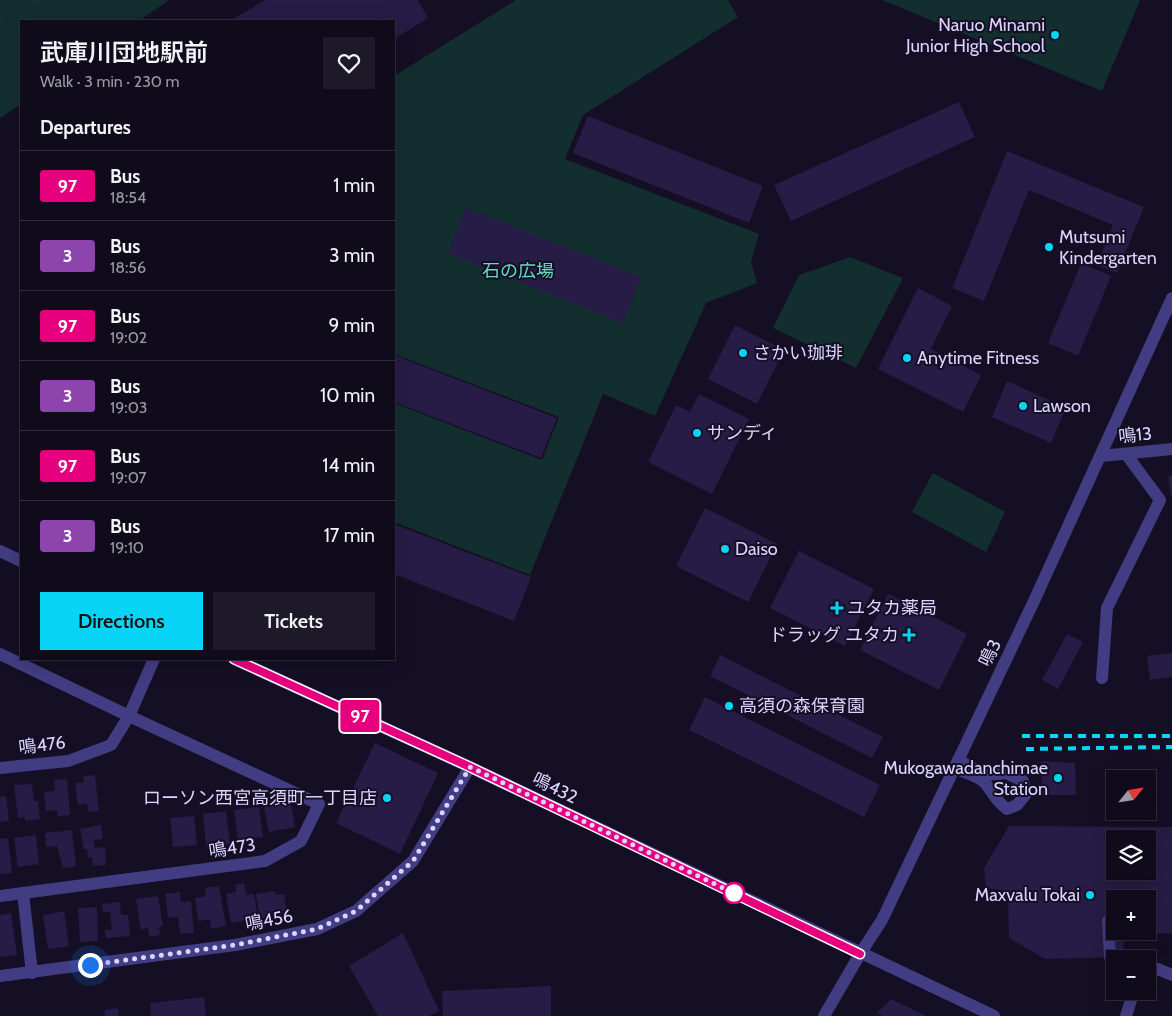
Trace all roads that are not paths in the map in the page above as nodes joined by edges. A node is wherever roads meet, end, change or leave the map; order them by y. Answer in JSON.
{"nodes":[{"id":1,"x":1172,"y":298,"type":"edge"},
{"id":2,"x":1172,"y":449,"type":"edge"},
{"id":3,"x":1126,"y":454,"type":"junction"},
{"id":4,"x":1101,"y":456,"type":"junction"},
{"id":5,"x":0,"y":551,"type":"edge"},
{"id":6,"x":20,"y":561,"type":"edge"},
{"id":7,"x":0,"y":654,"type":"edge"},
{"id":8,"x":154,"y":660,"type":"edge"},
{"id":9,"x":236,"y":660,"type":"edge"},
{"id":10,"x":1102,"y":678,"type":"dead end"},
{"id":11,"x":129,"y":716,"type":"junction"},
{"id":12,"x":956,"y":764,"type":"junction"},
{"id":13,"x":470,"y":767,"type":"junction"},
{"id":14,"x":0,"y":768,"type":"edge"},
{"id":15,"x":22,"y":894,"type":"junction"},
{"id":16,"x":0,"y":896,"type":"edge"},
{"id":17,"x":860,"y":954,"type":"junction"},
{"id":18,"x":1156,"y":970,"type":"edge"},
{"id":19,"x":32,"y":973,"type":"junction"},
{"id":20,"x":1172,"y":975,"type":"edge"},
{"id":21,"x":0,"y":976,"type":"edge"},
{"id":22,"x":1131,"y":1000,"type":"edge"},
{"id":23,"x":824,"y":1016,"type":"edge"},
{"id":24,"x":994,"y":1016,"type":"edge"},
{"id":25,"x":1126,"y":1016,"type":"edge"}],
"edges":[{"from":1,"to":4,"type":"street","name":"鳴3"},
{"from":2,"to":3,"type":"street","name":"鳴13"},
{"from":3,"to":4,"type":"street","name":"鳴13"},
{"from":3,"to":10,"type":"street"},
{"from":4,"to":12,"type":"street","name":"鳴3"},
{"from":5,"to":6,"type":"street"},
{"from":7,"to":11,"type":"street"},
{"from":8,"to":11,"type":"street"},
{"from":9,"to":13,"type":"street","name":"鳴432"},
{"from":11,"to":14,"type":"street","name":"鳴476"},
{"from":11,"to":15,"type":"street","name":"鳴473"},
{"from":12,"to":12,"type":"street"},
{"from":12,"to":17,"type":"street","name":"鳴3"},
{"from":13,"to":17,"type":"street","name":"鳴432"},
{"from":13,"to":19,"type":"street","name":"鳴456"},
{"from":15,"to":16,"type":"street"},
{"from":15,"to":19,"type":"street"},
{"from":17,"to":23,"type":"street","name":"鳴3"},
{"from":17,"to":24,"type":"street","name":"鳴432"},
{"from":18,"to":20,"type":"street"},
{"from":19,"to":21,"type":"street","name":"鳴456"},
{"from":22,"to":25,"type":"street"}]}
